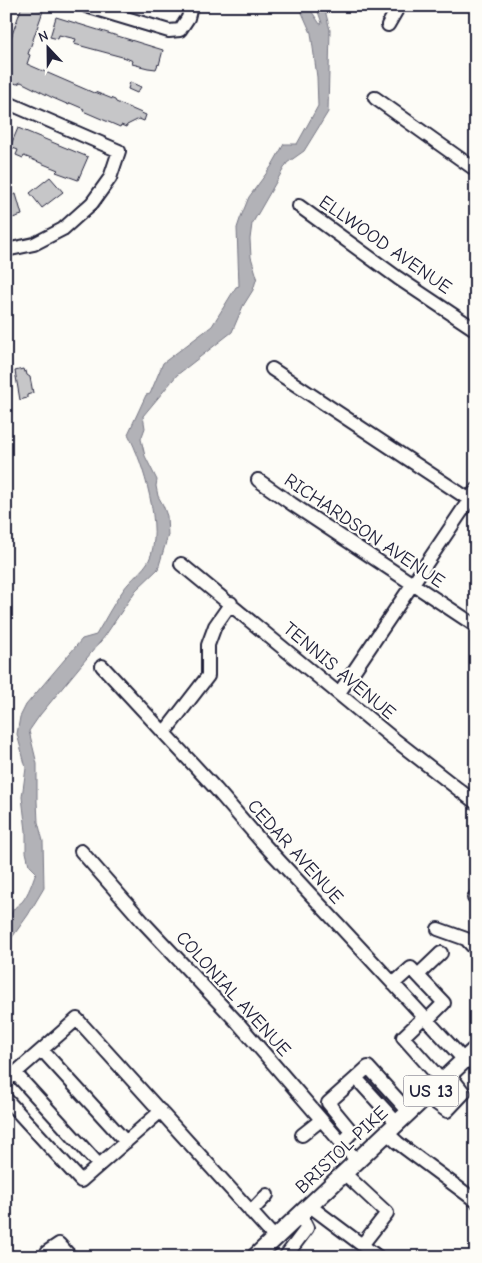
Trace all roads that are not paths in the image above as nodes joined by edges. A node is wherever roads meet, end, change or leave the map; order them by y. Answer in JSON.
{"nodes":[{"id":1,"x":86,"y":6,"type":"edge"},
{"id":2,"x":190,"y":6,"type":"edge"},
{"id":3,"x":399,"y":6,"type":"edge"},
{"id":4,"x":388,"y":25,"type":"dead end"},
{"id":5,"x":375,"y":98,"type":"dead end"},
{"id":6,"x":6,"y":102,"type":"edge"},
{"id":7,"x":476,"y":170,"type":"edge"},
{"id":8,"x":299,"y":206,"type":"dead end"},
{"id":9,"x":6,"y":250,"type":"edge"},
{"id":10,"x":476,"y":330,"type":"edge"},
{"id":11,"x":272,"y":370,"type":"dead end"},
{"id":12,"x":258,"y":480,"type":"dead end"},
{"id":13,"x":474,"y":498,"type":"edge"},
{"id":14,"x":181,"y":564,"type":"dead end"},
{"id":15,"x":412,"y":584,"type":"junction"},
{"id":16,"x":231,"y":603,"type":"junction"},
{"id":17,"x":476,"y":626,"type":"edge"},
{"id":18,"x":102,"y":666,"type":"dead end"},
{"id":19,"x":339,"y":693,"type":"junction"},
{"id":20,"x":164,"y":733,"type":"junction"},
{"id":21,"x":476,"y":803,"type":"edge"},
{"id":22,"x":81,"y":851,"type":"dead end"},
{"id":23,"x":438,"y":929,"type":"dead end"},
{"id":24,"x":476,"y":950,"type":"edge"},
{"id":25,"x":441,"y":953,"type":"dead end"},
{"id":26,"x":418,"y":975,"type":"junction"},
{"id":27,"x":393,"y":984,"type":"junction"},
{"id":28,"x":425,"y":1019,"type":"junction"},
{"id":29,"x":42,"y":1050,"type":"junction"},
{"id":30,"x":470,"y":1055,"type":"edge"},
{"id":31,"x":11,"y":1077,"type":"edge"},
{"id":32,"x":445,"y":1077,"type":"junction"},
{"id":33,"x":426,"y":1096,"type":"junction"},
{"id":34,"x":6,"y":1098,"type":"edge"},
{"id":35,"x":161,"y":1111,"type":"junction"},
{"id":36,"x":321,"y":1120,"type":"junction"},
{"id":37,"x":397,"y":1123,"type":"junction"},
{"id":38,"x":302,"y":1135,"type":"dead end"},
{"id":39,"x":126,"y":1142,"type":"junction"},
{"id":40,"x":342,"y":1143,"type":"junction"},
{"id":41,"x":357,"y":1161,"type":"junction"},
{"id":42,"x":99,"y":1165,"type":"junction"},
{"id":43,"x":344,"y":1173,"type":"junction"},
{"id":44,"x":267,"y":1195,"type":"dead end"},
{"id":45,"x":476,"y":1201,"type":"edge"},
{"id":46,"x":305,"y":1210,"type":"junction"},
{"id":47,"x":251,"y":1212,"type":"junction"},
{"id":48,"x":275,"y":1238,"type":"junction"},
{"id":49,"x":362,"y":1245,"type":"junction"},
{"id":50,"x":45,"y":1255,"type":"edge"},
{"id":51,"x":71,"y":1257,"type":"edge"},
{"id":52,"x":255,"y":1257,"type":"edge"},
{"id":53,"x":285,"y":1257,"type":"edge"},
{"id":54,"x":378,"y":1257,"type":"edge"}],
"edges":[{"from":1,"to":2,"type":"street"},
{"from":3,"to":4,"type":"street"},
{"from":5,"to":7,"type":"street"},
{"from":6,"to":9,"type":"street"},
{"from":8,"to":10,"type":"street","name":"ELLWOOD AVENUE"},
{"from":11,"to":13,"type":"street"},
{"from":12,"to":15,"type":"street","name":"RICHARDSON AVENUE"},
{"from":13,"to":15,"type":"street"},
{"from":14,"to":16,"type":"street","name":"TENNIS AVENUE"},
{"from":15,"to":17,"type":"street","name":"RICHARDSON AVENUE"},
{"from":15,"to":19,"type":"street"},
{"from":16,"to":19,"type":"street","name":"TENNIS AVENUE"},
{"from":16,"to":20,"type":"street"},
{"from":18,"to":20,"type":"street","name":"CEDAR AVENUE"},
{"from":19,"to":21,"type":"street","name":"TENNIS AVENUE"},
{"from":20,"to":27,"type":"street","name":"CEDAR AVENUE"},
{"from":22,"to":36,"type":"street","name":"COLONIAL AVENUE"},
{"from":23,"to":24,"type":"street"},
{"from":25,"to":26,"type":"street"},
{"from":26,"to":27,"type":"street"},
{"from":26,"to":28,"type":"street"},
{"from":27,"to":28,"type":"street","name":"CEDAR AVENUE"},
{"from":28,"to":30,"type":"street","name":"CEDAR AVENUE"},
{"from":28,"to":32,"type":"street"},
{"from":29,"to":31,"type":"street"},
{"from":29,"to":35,"type":"street"},
{"from":29,"to":39,"type":"street"},
{"from":30,"to":32,"type":"main road","name":"BRISTOL PIKE","number":"US 13"},
{"from":31,"to":42,"type":"street"},
{"from":32,"to":33,"type":"main road","name":"BRISTOL PIKE","number":"US 13"},
{"from":32,"to":33,"type":"street"},
{"from":33,"to":37,"type":"main road","name":"BRISTOL PIKE","number":"US 13"},
{"from":34,"to":42,"type":"street"},
{"from":35,"to":39,"type":"street"},
{"from":35,"to":47,"type":"street"},
{"from":36,"to":38,"type":"street"},
{"from":36,"to":40,"type":"street","name":"COLONIAL AVENUE"},
{"from":37,"to":40,"type":"street"},
{"from":37,"to":41,"type":"main road","name":"BRISTOL PIKE","number":"US 13"},
{"from":37,"to":45,"type":"street"},
{"from":39,"to":42,"type":"street"},
{"from":40,"to":41,"type":"street","name":"COLONIAL AVENUE"},
{"from":41,"to":43,"type":"main road","name":"BRISTOL PIKE","number":"US 13"},
{"from":43,"to":46,"type":"main road","name":"BRISTOL PIKE","number":"US 13"},
{"from":43,"to":49,"type":"street"},
{"from":44,"to":47,"type":"street"},
{"from":46,"to":48,"type":"main road","name":"BRISTOL PIKE","number":"US 13"},
{"from":46,"to":49,"type":"street"},
{"from":46,"to":53,"type":"street"},
{"from":47,"to":48,"type":"street"},
{"from":48,"to":52,"type":"main road","name":"BRISTOL PIKE","number":"US 13"},
{"from":49,"to":54,"type":"street"},
{"from":50,"to":51,"type":"street"}]}
